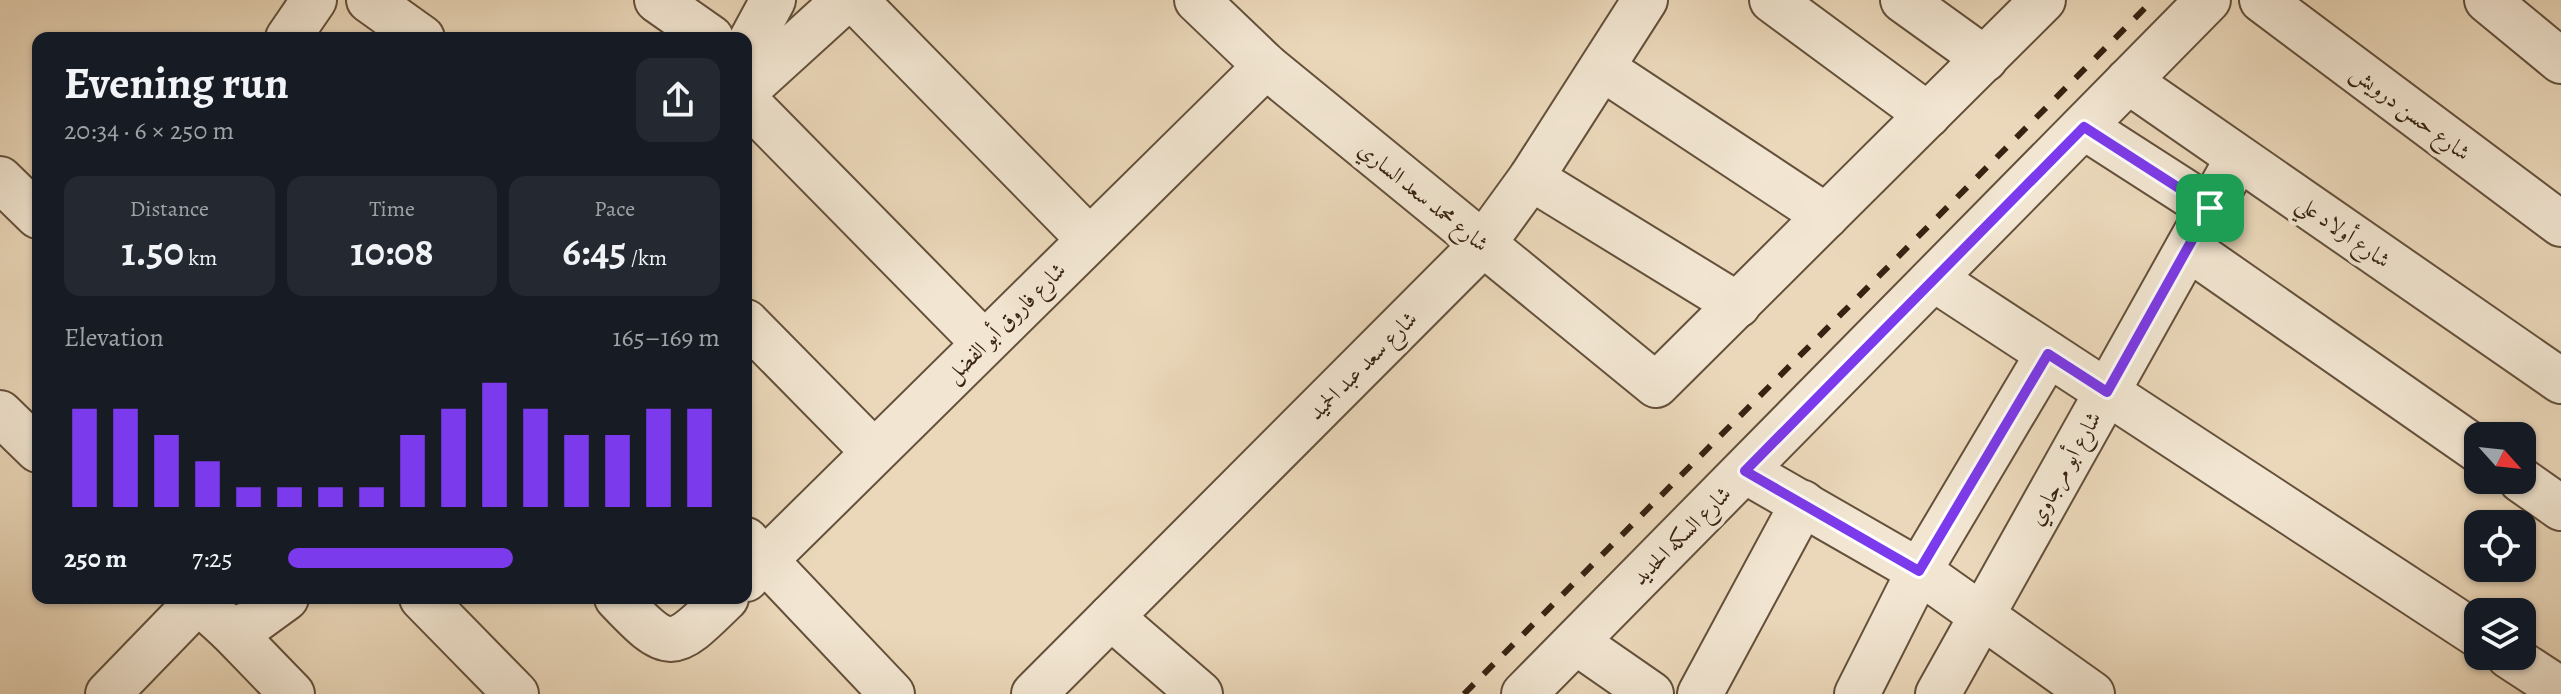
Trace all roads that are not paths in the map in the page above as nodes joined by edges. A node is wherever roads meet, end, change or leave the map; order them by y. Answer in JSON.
{"nodes":[{"id":1,"x":314,"y":0,"type":"edge"},
{"id":2,"x":369,"y":0,"type":"edge"},
{"id":3,"x":657,"y":0,"type":"edge"},
{"id":4,"x":773,"y":0,"type":"edge"},
{"id":5,"x":845,"y":0,"type":"edge"},
{"id":6,"x":855,"y":0,"type":"edge"},
{"id":7,"x":1197,"y":0,"type":"edge"},
{"id":8,"x":1645,"y":0,"type":"edge"},
{"id":9,"x":1772,"y":0,"type":"edge"},
{"id":10,"x":1903,"y":0,"type":"edge"},
{"id":11,"x":2043,"y":0,"type":"edge"},
{"id":12,"x":2208,"y":0,"type":"edge"},
{"id":13,"x":2262,"y":0,"type":"edge"},
{"id":14,"x":2487,"y":0,"type":"edge"},
{"id":15,"x":292,"y":32,"type":"edge"},
{"id":16,"x":414,"y":32,"type":"edge"},
{"id":17,"x":702,"y":32,"type":"edge"},
{"id":18,"x":1985,"y":59,"type":"junction"},
{"id":19,"x":2561,"y":61,"type":"edge"},
{"id":20,"x":752,"y":66,"type":"edge"},
{"id":21,"x":1266,"y":66,"type":"junction"},
{"id":22,"x":1602,"y":68,"type":"junction"},
{"id":23,"x":752,"y":74,"type":"edge"},
{"id":24,"x":752,"y":79,"type":"edge"},
{"id":25,"x":2128,"y":81,"type":"junction"},
{"id":26,"x":1928,"y":115,"type":"junction"},
{"id":27,"x":2084,"y":127,"type":"junction"},
{"id":28,"x":2238,"y":158,"type":"junction"},
{"id":29,"x":1531,"y":178,"type":"junction"},
{"id":30,"x":0,"y":179,"type":"edge"},
{"id":31,"x":2210,"y":208,"type":"junction"},
{"id":32,"x":32,"y":210,"type":"edge"},
{"id":33,"x":1826,"y":216,"type":"junction"},
{"id":34,"x":2561,"y":224,"type":"edge"},
{"id":35,"x":1089,"y":239,"type":"junction"},
{"id":36,"x":1483,"y":244,"type":"junction"},
{"id":37,"x":2188,"y":248,"type":"junction"},
{"id":38,"x":1934,"y":279,"type":"junction"},
{"id":39,"x":1738,"y":305,"type":"junction"},
{"id":40,"x":752,"y":328,"type":"edge"},
{"id":41,"x":984,"y":343,"type":"junction"},
{"id":42,"x":2048,"y":354,"type":"junction"},
{"id":43,"x":2561,"y":381,"type":"edge"},
{"id":44,"x":2107,"y":392,"type":"junction"},
{"id":45,"x":2464,"y":440,"type":"edge"},
{"id":46,"x":874,"y":452,"type":"junction"},
{"id":47,"x":1745,"y":471,"type":"junction"},
{"id":48,"x":2536,"y":490,"type":"edge"},
{"id":49,"x":1803,"y":503,"type":"junction"},
{"id":50,"x":2561,"y":508,"type":"edge"},
{"id":51,"x":752,"y":560,"type":"edge"},
{"id":52,"x":1919,"y":571,"type":"junction"},
{"id":53,"x":193,"y":604,"type":"edge"},
{"id":54,"x":203,"y":604,"type":"edge"},
{"id":55,"x":278,"y":604,"type":"edge"},
{"id":56,"x":428,"y":604,"type":"edge"},
{"id":57,"x":623,"y":604,"type":"edge"},
{"id":58,"x":720,"y":604,"type":"edge"},
{"id":59,"x":1981,"y":616,"type":"junction"},
{"id":60,"x":1111,"y":617,"type":"junction"},
{"id":61,"x":2464,"y":626,"type":"edge"},
{"id":62,"x":231,"y":631,"type":"junction"},
{"id":63,"x":1576,"y":642,"type":"junction"},
{"id":64,"x":2530,"y":670,"type":"edge"},
{"id":65,"x":870,"y":685,"type":"edge"},
{"id":66,"x":2561,"y":690,"type":"edge"},
{"id":67,"x":108,"y":694,"type":"edge"},
{"id":68,"x":292,"y":694,"type":"edge"},
{"id":69,"x":516,"y":694,"type":"edge"},
{"id":70,"x":1034,"y":694,"type":"edge"},
{"id":71,"x":1200,"y":694,"type":"edge"},
{"id":72,"x":1524,"y":694,"type":"edge"},
{"id":73,"x":1651,"y":694,"type":"edge"},
{"id":74,"x":1700,"y":694,"type":"edge"},
{"id":75,"x":1857,"y":694,"type":"edge"},
{"id":76,"x":1938,"y":694,"type":"edge"},
{"id":77,"x":2092,"y":694,"type":"edge"}],
"edges":[{"from":1,"to":15,"type":"street"},
{"from":2,"to":16,"type":"street"},
{"from":3,"to":17,"type":"street"},
{"from":4,"to":20,"type":"street"},
{"from":5,"to":23,"type":"street"},
{"from":6,"to":35,"type":"street"},
{"from":7,"to":21,"type":"street","name":"شارع محمد سعد الساري"},
{"from":8,"to":22,"type":"street","name":"شارع سعد عبد الحميد"},
{"from":9,"to":26,"type":"street"},
{"from":10,"to":18,"type":"street"},
{"from":11,"to":18,"type":"street"},
{"from":12,"to":25,"type":"street","name":"شارع السكه الحديد"},
{"from":13,"to":34,"type":"street","name":"شارع حسن درويش"},
{"from":14,"to":19,"type":"street"},
{"from":18,"to":26,"type":"street"},
{"from":21,"to":35,"type":"street","name":"شارع فاروق أبو الفضل"},
{"from":21,"to":36,"type":"street","name":"شارع محمد سعد الساري"},
{"from":22,"to":29,"type":"street","name":"شارع سعد عبد الحميد"},
{"from":22,"to":33,"type":"street"},
{"from":24,"to":41,"type":"street"},
{"from":25,"to":27,"type":"street","name":"شارع السكه الحديد"},
{"from":25,"to":28,"type":"street","name":"شارع أولاد علي"},
{"from":26,"to":33,"type":"street"},
{"from":27,"to":31,"type":"street"},
{"from":27,"to":38,"type":"street","name":"شارع السكه الحديد"},
{"from":28,"to":31,"type":"street","name":"شارع أبو مرجاوي"},
{"from":28,"to":43,"type":"street","name":"شارع أولاد علي"},
{"from":29,"to":36,"type":"street","name":"شارع سعد عبد الحميد"},
{"from":29,"to":39,"type":"street"},
{"from":30,"to":32,"type":"street"},
{"from":31,"to":37,"type":"street","name":"شارع أبو مرجاوي"},
{"from":33,"to":39,"type":"street"},
{"from":35,"to":41,"type":"street","name":"شارع فاروق أبو الفضل"},
{"from":36,"to":39,"type":"street","name":"شارع محمد سعد الساري"},
{"from":36,"to":60,"type":"street","name":"شارع سعد عبد الحميد"},
{"from":37,"to":44,"type":"street","name":"شارع أبو مرجاوي"},
{"from":37,"to":45,"type":"street"},
{"from":38,"to":42,"type":"street"},
{"from":38,"to":47,"type":"street","name":"شارع السكه الحديد"},
{"from":40,"to":46,"type":"street"},
{"from":41,"to":46,"type":"street","name":"شارع فاروق أبو الفضل"},
{"from":42,"to":44,"type":"street"},
{"from":42,"to":52,"type":"street"},
{"from":44,"to":59,"type":"street","name":"شارع أبو مرجاوي"},
{"from":44,"to":61,"type":"street"},
{"from":46,"to":51,"type":"street","name":"شارع فاروق أبو الفضل"},
{"from":47,"to":49,"type":"street"},
{"from":47,"to":63,"type":"street","name":"شارع السكه الحديد"},
{"from":48,"to":50,"type":"street"},
{"from":49,"to":52,"type":"street"},
{"from":49,"to":74,"type":"street"},
{"from":51,"to":65,"type":"street"},
{"from":52,"to":59,"type":"street"},
{"from":52,"to":75,"type":"street"},
{"from":53,"to":67,"type":"street"},
{"from":54,"to":62,"type":"street"},
{"from":55,"to":62,"type":"street"},
{"from":56,"to":69,"type":"street"},
{"from":57,"to":58,"type":"street"},
{"from":59,"to":76,"type":"street","name":"شارع أبو مرجاوي"},
{"from":59,"to":77,"type":"street"},
{"from":60,"to":70,"type":"street","name":"شارع سعد عبد الحميد"},
{"from":60,"to":71,"type":"street"},
{"from":62,"to":68,"type":"street"},
{"from":63,"to":72,"type":"street","name":"شارع السكه الحديد"},
{"from":63,"to":73,"type":"street"},
{"from":64,"to":66,"type":"street"}]}
